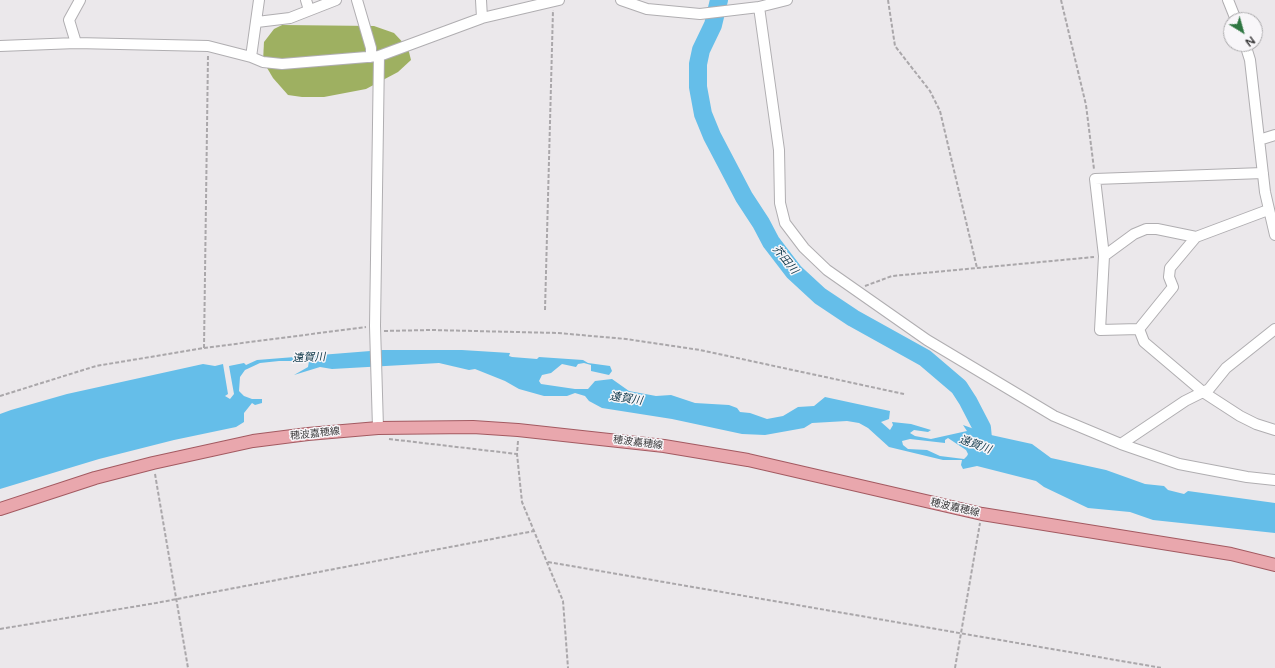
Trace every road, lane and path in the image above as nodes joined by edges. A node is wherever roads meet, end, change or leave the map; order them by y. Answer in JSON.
{"nodes":[{"id":1,"x":80,"y":0,"type":"edge"},
{"id":2,"x":259,"y":0,"type":"edge"},
{"id":3,"x":336,"y":0,"type":"edge"},
{"id":4,"x":357,"y":0,"type":"edge"},
{"id":5,"x":481,"y":0,"type":"edge"},
{"id":6,"x":556,"y":0,"type":"edge"},
{"id":7,"x":621,"y":0,"type":"edge"},
{"id":8,"x":787,"y":0,"type":"edge"},
{"id":9,"x":888,"y":0,"type":"edge"},
{"id":10,"x":1061,"y":0,"type":"edge"},
{"id":11,"x":1228,"y":0,"type":"edge"},
{"id":12,"x":740,"y":4,"type":"edge"},
{"id":13,"x":308,"y":5,"type":"edge"},
{"id":14,"x":759,"y":7,"type":"junction"},
{"id":15,"x":1233,"y":12,"type":"edge"},
{"id":16,"x":482,"y":18,"type":"junction"},
{"id":17,"x":257,"y":22,"type":"junction"},
{"id":18,"x":76,"y":42,"type":"junction"},
{"id":19,"x":0,"y":46,"type":"edge"},
{"id":20,"x":208,"y":46,"type":"junction"},
{"id":21,"x":1248,"y":52,"type":"edge"},
{"id":22,"x":375,"y":56,"type":"junction"},
{"id":23,"x":251,"y":57,"type":"junction"},
{"id":24,"x":1275,"y":135,"type":"edge"},
{"id":25,"x":1258,"y":140,"type":"junction"},
{"id":26,"x":1263,"y":173,"type":"junction"},
{"id":27,"x":1095,"y":178,"type":"junction"},
{"id":28,"x":1270,"y":191,"type":"edge"},
{"id":29,"x":1268,"y":210,"type":"junction"},
{"id":30,"x":1275,"y":235,"type":"edge"},
{"id":31,"x":1196,"y":237,"type":"junction"},
{"id":32,"x":1104,"y":256,"type":"junction"},
{"id":33,"x":977,"y":268,"type":"junction"},
{"id":34,"x":854,"y":290,"type":"junction"},
{"id":35,"x":545,"y":310,"type":"dead end"},
{"id":36,"x":375,"y":329,"type":"junction"},
{"id":37,"x":1139,"y":329,"type":"junction"},
{"id":38,"x":1275,"y":329,"type":"edge"},
{"id":39,"x":204,"y":348,"type":"junction"},
{"id":40,"x":1203,"y":392,"type":"junction"},
{"id":41,"x":904,"y":394,"type":"dead end"},
{"id":42,"x":0,"y":396,"type":"edge"},
{"id":43,"x":378,"y":424,"type":"junction"},
{"id":44,"x":518,"y":430,"type":"junction"},
{"id":45,"x":1275,"y":430,"type":"edge"},
{"id":46,"x":387,"y":439,"type":"dead end"},
{"id":47,"x":1121,"y":444,"type":"junction"},
{"id":48,"x":517,"y":454,"type":"junction"},
{"id":49,"x":153,"y":462,"type":"junction"},
{"id":50,"x":1275,"y":480,"type":"edge"},
{"id":51,"x":0,"y":509,"type":"edge"},
{"id":52,"x":982,"y":514,"type":"junction"},
{"id":53,"x":534,"y":532,"type":"junction"},
{"id":54,"x":548,"y":562,"type":"junction"},
{"id":55,"x":1275,"y":565,"type":"edge"},
{"id":56,"x":176,"y":599,"type":"junction"},
{"id":57,"x":0,"y":629,"type":"edge"},
{"id":58,"x":960,"y":634,"type":"junction"},
{"id":59,"x":188,"y":668,"type":"edge"},
{"id":60,"x":568,"y":668,"type":"edge"},
{"id":61,"x":955,"y":668,"type":"edge"},
{"id":62,"x":1162,"y":668,"type":"edge"}],
"edges":[{"from":1,"to":18,"type":"street"},
{"from":2,"to":17,"type":"street"},
{"from":3,"to":13,"type":"street"},
{"from":4,"to":22,"type":"street"},
{"from":5,"to":16,"type":"street"},
{"from":6,"to":16,"type":"street"},
{"from":6,"to":35,"type":"path"},
{"from":7,"to":12,"type":"street"},
{"from":8,"to":14,"type":"street"},
{"from":9,"to":33,"type":"path"},
{"from":10,"to":27,"type":"path"},
{"from":11,"to":15,"type":"street"},
{"from":12,"to":14,"type":"street"},
{"from":13,"to":17,"type":"street"},
{"from":14,"to":34,"type":"street"},
{"from":16,"to":22,"type":"street"},
{"from":17,"to":23,"type":"street"},
{"from":18,"to":19,"type":"street"},
{"from":18,"to":20,"type":"street"},
{"from":20,"to":23,"type":"street"},
{"from":20,"to":39,"type":"path"},
{"from":21,"to":25,"type":"street"},
{"from":22,"to":23,"type":"street"},
{"from":22,"to":36,"type":"street"},
{"from":24,"to":25,"type":"street"},
{"from":25,"to":26,"type":"street"},
{"from":26,"to":27,"type":"street"},
{"from":26,"to":28,"type":"street"},
{"from":27,"to":32,"type":"street"},
{"from":28,"to":29,"type":"street"},
{"from":29,"to":30,"type":"street"},
{"from":29,"to":31,"type":"street"},
{"from":31,"to":32,"type":"street"},
{"from":31,"to":37,"type":"street"},
{"from":32,"to":33,"type":"path"},
{"from":32,"to":37,"type":"street"},
{"from":33,"to":34,"type":"path"},
{"from":34,"to":47,"type":"street"},
{"from":36,"to":39,"type":"path"},
{"from":36,"to":41,"type":"path"},
{"from":36,"to":43,"type":"street"},
{"from":37,"to":40,"type":"street"},
{"from":38,"to":40,"type":"street"},
{"from":39,"to":42,"type":"path"},
{"from":40,"to":45,"type":"street"},
{"from":40,"to":47,"type":"street"},
{"from":43,"to":44,"type":"main road","name":"穂波嘉穂線"},
{"from":43,"to":49,"type":"main road","name":"穂波嘉穂線"},
{"from":44,"to":48,"type":"path"},
{"from":44,"to":52,"type":"main road","name":"穂波嘉穂線"},
{"from":46,"to":48,"type":"path"},
{"from":47,"to":50,"type":"street"},
{"from":48,"to":53,"type":"path"},
{"from":49,"to":51,"type":"main road","name":"穂波嘉穂線"},
{"from":49,"to":56,"type":"path"},
{"from":52,"to":55,"type":"main road","name":"穂波嘉穂線"},
{"from":52,"to":58,"type":"path"},
{"from":53,"to":54,"type":"path"},
{"from":53,"to":56,"type":"path"},
{"from":54,"to":58,"type":"path"},
{"from":54,"to":60,"type":"path"},
{"from":56,"to":57,"type":"path"},
{"from":56,"to":59,"type":"path"},
{"from":58,"to":61,"type":"path"},
{"from":58,"to":62,"type":"path"}]}
